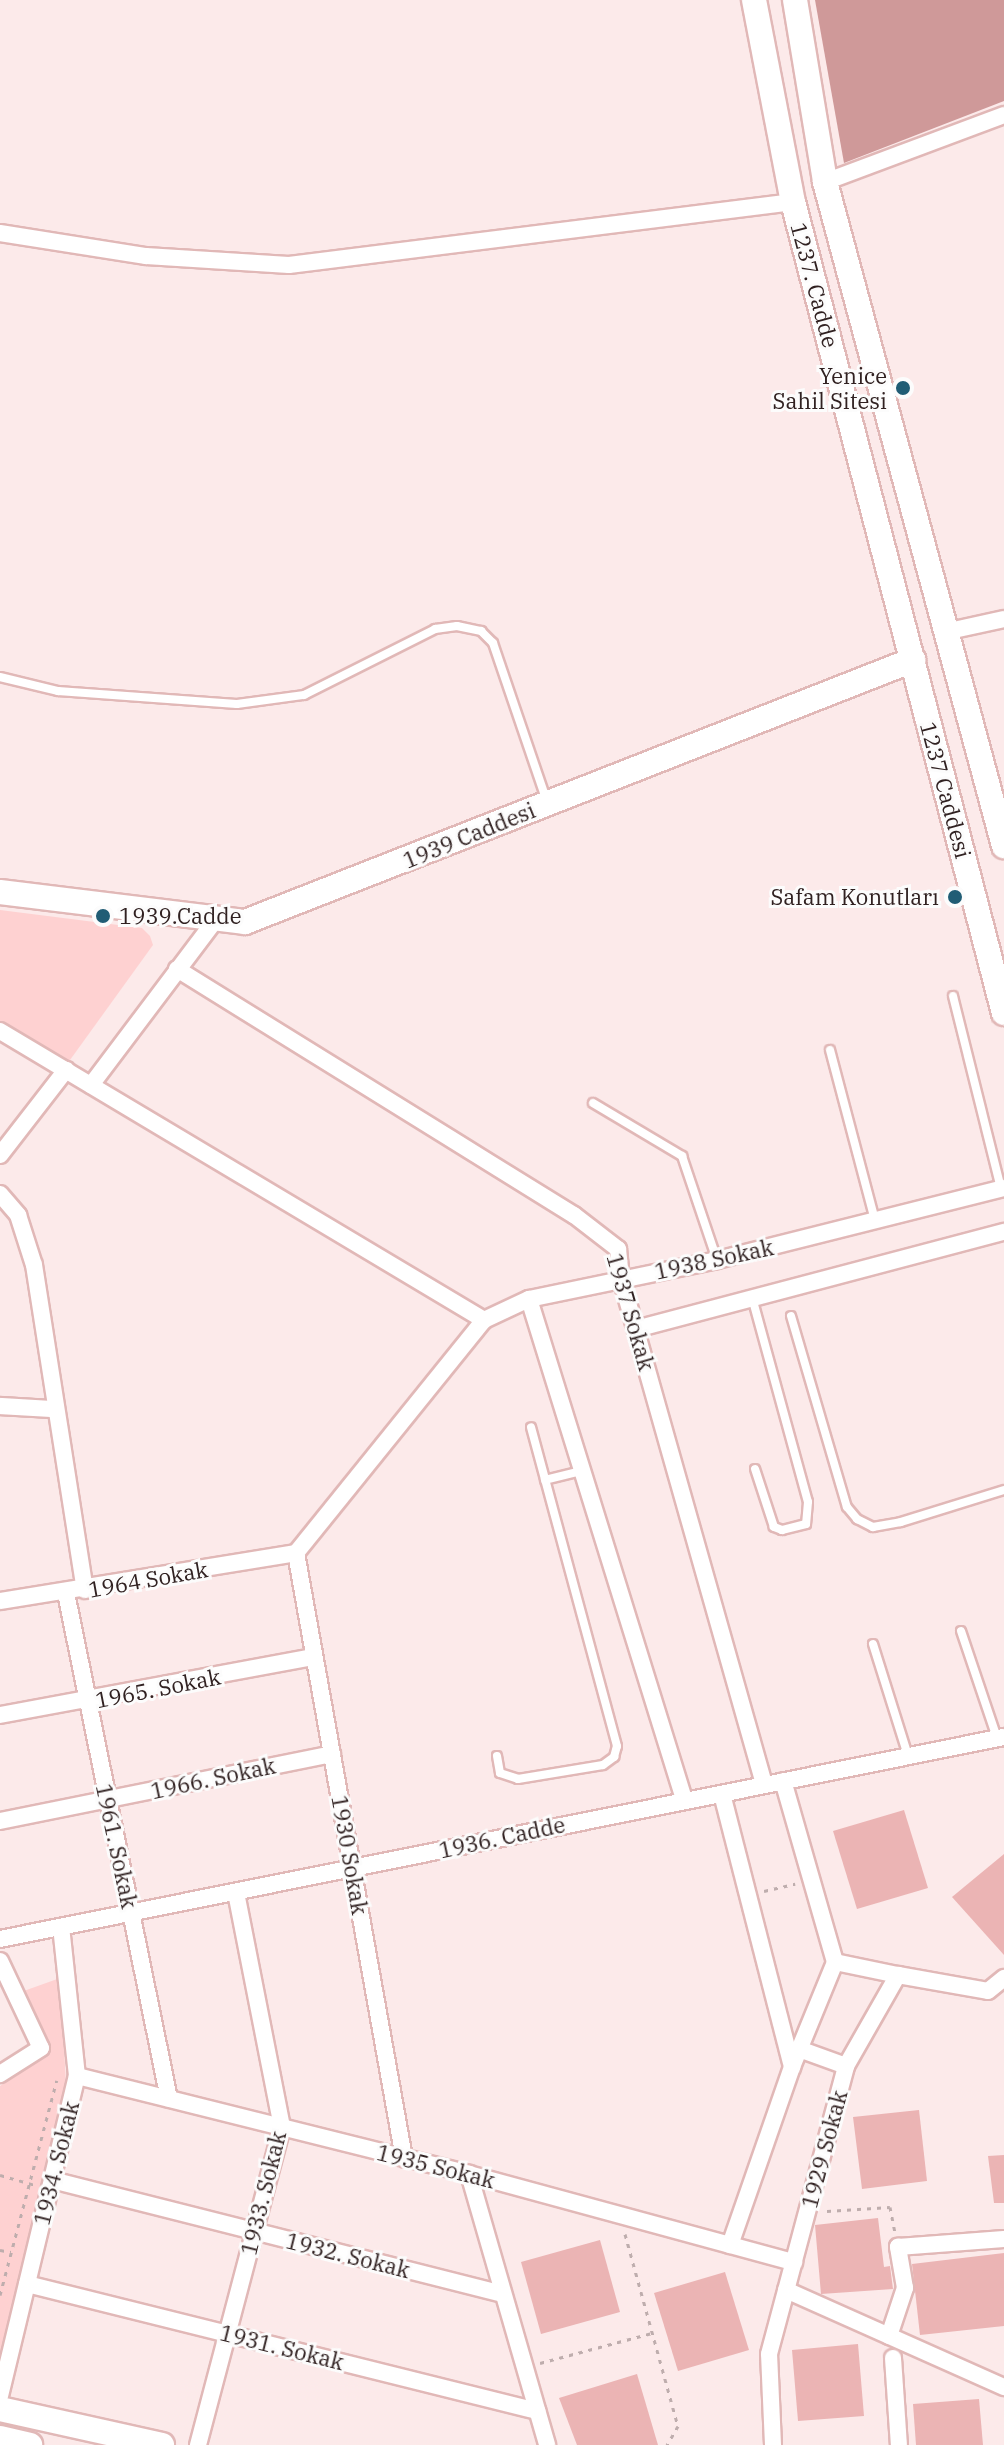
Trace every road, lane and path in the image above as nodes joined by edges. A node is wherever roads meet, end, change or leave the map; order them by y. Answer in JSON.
{"nodes":[{"id":1,"x":754,"y":0,"type":"edge"},
{"id":2,"x":795,"y":0,"type":"edge"},
{"id":3,"x":1004,"y":115,"type":"edge"},
{"id":4,"x":825,"y":182,"type":"junction"},
{"id":5,"x":793,"y":202,"type":"junction"},
{"id":6,"x":0,"y":233,"type":"edge"},
{"id":7,"x":1004,"y":619,"type":"edge"},
{"id":8,"x":949,"y":631,"type":"junction"},
{"id":9,"x":913,"y":660,"type":"junction"},
{"id":10,"x":0,"y":677,"type":"edge"},
{"id":11,"x":548,"y":804,"type":"junction"},
{"id":12,"x":1004,"y":846,"type":"edge"},
{"id":13,"x":0,"y":892,"type":"edge"},
{"id":14,"x":214,"y":922,"type":"junction"},
{"id":15,"x":177,"y":969,"type":"junction"},
{"id":16,"x":953,"y":996,"type":"dead end"},
{"id":17,"x":1004,"y":1013,"type":"edge"},
{"id":18,"x":0,"y":1031,"type":"edge"},
{"id":19,"x":830,"y":1050,"type":"dead end"},
{"id":20,"x":66,"y":1070,"type":"junction"},
{"id":21,"x":91,"y":1085,"type":"junction"},
{"id":22,"x":593,"y":1103,"type":"dead end"},
{"id":23,"x":0,"y":1155,"type":"edge"},
{"id":24,"x":1002,"y":1188,"type":"edge"},
{"id":25,"x":0,"y":1194,"type":"edge"},
{"id":26,"x":875,"y":1220,"type":"junction"},
{"id":27,"x":1004,"y":1232,"type":"edge"},
{"id":28,"x":717,"y":1260,"type":"junction"},
{"id":29,"x":621,"y":1278,"type":"junction"},
{"id":30,"x":529,"y":1299,"type":"junction"},
{"id":31,"x":753,"y":1301,"type":"junction"},
{"id":32,"x":791,"y":1316,"type":"dead end"},
{"id":33,"x":484,"y":1320,"type":"junction"},
{"id":34,"x":636,"y":1329,"type":"junction"},
{"id":35,"x":0,"y":1406,"type":"edge"},
{"id":36,"x":52,"y":1409,"type":"junction"},
{"id":37,"x":531,"y":1427,"type":"dead end"},
{"id":38,"x":755,"y":1469,"type":"dead end"},
{"id":39,"x":582,"y":1471,"type":"junction"},
{"id":40,"x":545,"y":1480,"type":"junction"},
{"id":41,"x":1004,"y":1490,"type":"edge"},
{"id":42,"x":296,"y":1553,"type":"junction"},
{"id":43,"x":85,"y":1590,"type":"junction"},
{"id":44,"x":66,"y":1593,"type":"junction"},
{"id":45,"x":0,"y":1601,"type":"edge"},
{"id":46,"x":961,"y":1631,"type":"dead end"},
{"id":47,"x":873,"y":1644,"type":"dead end"},
{"id":48,"x":314,"y":1657,"type":"junction"},
{"id":49,"x":88,"y":1702,"type":"junction"},
{"id":50,"x":0,"y":1715,"type":"edge"},
{"id":51,"x":1000,"y":1738,"type":"edge"},
{"id":52,"x":332,"y":1754,"type":"junction"},
{"id":53,"x":497,"y":1756,"type":"dead end"},
{"id":54,"x":908,"y":1757,"type":"junction"},
{"id":55,"x":783,"y":1781,"type":"junction"},
{"id":56,"x":764,"y":1784,"type":"junction"},
{"id":57,"x":722,"y":1794,"type":"junction"},
{"id":58,"x":684,"y":1799,"type":"junction"},
{"id":59,"x":108,"y":1800,"type":"junction"},
{"id":60,"x":0,"y":1821,"type":"edge"},
{"id":61,"x":353,"y":1868,"type":"junction"},
{"id":62,"x":812,"y":1881,"type":"junction"},
{"id":63,"x":236,"y":1892,"type":"junction"},
{"id":64,"x":748,"y":1895,"type":"junction"},
{"id":65,"x":131,"y":1913,"type":"junction"},
{"id":66,"x":61,"y":1927,"type":"junction"},
{"id":67,"x":0,"y":1939,"type":"edge"},
{"id":68,"x":0,"y":1961,"type":"edge"},
{"id":69,"x":835,"y":1962,"type":"junction"},
{"id":70,"x":898,"y":1975,"type":"junction"},
{"id":71,"x":1004,"y":1978,"type":"edge"},
{"id":72,"x":799,"y":2049,"type":"junction"},
{"id":73,"x":846,"y":2066,"type":"junction"},
{"id":74,"x":792,"y":2067,"type":"junction"},
{"id":75,"x":0,"y":2074,"type":"edge"},
{"id":76,"x":77,"y":2076,"type":"junction"},
{"id":77,"x":169,"y":2099,"type":"junction"},
{"id":78,"x":282,"y":2127,"type":"junction"},
{"id":79,"x":404,"y":2158,"type":"junction"},
{"id":80,"x":469,"y":2174,"type":"junction"},
{"id":81,"x":0,"y":2175,"type":"edge"},
{"id":82,"x":28,"y":2183,"type":"junction"},
{"id":83,"x":51,"y":2185,"type":"junction"},
{"id":84,"x":807,"y":2212,"type":"junction"},
{"id":85,"x":620,"y":2215,"type":"junction"},
{"id":86,"x":254,"y":2231,"type":"junction"},
{"id":87,"x":1004,"y":2239,"type":"edge"},
{"id":88,"x":730,"y":2245,"type":"junction"},
{"id":89,"x":898,"y":2247,"type":"junction"},
{"id":90,"x":0,"y":2250,"type":"edge"},
{"id":91,"x":11,"y":2252,"type":"junction"},
{"id":92,"x":794,"y":2262,"type":"junction"},
{"id":93,"x":27,"y":2284,"type":"junction"},
{"id":94,"x":786,"y":2290,"type":"junction"},
{"id":95,"x":503,"y":2294,"type":"junction"},
{"id":96,"x":0,"y":2295,"type":"edge"},
{"id":97,"x":653,"y":2333,"type":"junction"},
{"id":98,"x":227,"y":2334,"type":"junction"},
{"id":99,"x":889,"y":2336,"type":"junction"},
{"id":100,"x":893,"y":2358,"type":"dead end"},
{"id":101,"x":524,"y":2367,"type":"junction"},
{"id":102,"x":1004,"y":2387,"type":"edge"},
{"id":103,"x":0,"y":2396,"type":"edge"},
{"id":104,"x":0,"y":2409,"type":"edge"},
{"id":105,"x":537,"y":2411,"type":"junction"},
{"id":106,"x":0,"y":2438,"type":"edge"},
{"id":107,"x":30,"y":2445,"type":"edge"},
{"id":108,"x":162,"y":2445,"type":"edge"},
{"id":109,"x":198,"y":2445,"type":"edge"},
{"id":110,"x":547,"y":2445,"type":"edge"},
{"id":111,"x":667,"y":2445,"type":"edge"},
{"id":112,"x":773,"y":2445,"type":"edge"},
{"id":113,"x":899,"y":2445,"type":"edge"}],
"edges":[{"from":1,"to":5,"type":"street","name":"1237. Cadde"},
{"from":2,"to":4,"type":"street","name":"1237. Cadde"},
{"from":3,"to":4,"type":"street"},
{"from":4,"to":8,"type":"street","name":"1237. Cadde"},
{"from":5,"to":6,"type":"street"},
{"from":5,"to":9,"type":"street","name":"1237. Cadde"},
{"from":7,"to":8,"type":"street"},
{"from":8,"to":12,"type":"street","name":"1237 Caddesi"},
{"from":9,"to":11,"type":"street","name":"1939 Caddesi"},
{"from":9,"to":17,"type":"street","name":"1237 Caddesi"},
{"from":10,"to":11,"type":"lane"},
{"from":11,"to":14,"type":"street","name":"1939 Caddesi"},
{"from":13,"to":14,"type":"street","name":"1939 Caddesi"},
{"from":14,"to":15,"type":"street"},
{"from":15,"to":21,"type":"street"},
{"from":15,"to":29,"type":"street","name":"1937 Sokak"},
{"from":16,"to":24,"type":"lane"},
{"from":18,"to":20,"type":"street"},
{"from":19,"to":26,"type":"lane"},
{"from":20,"to":21,"type":"street"},
{"from":20,"to":23,"type":"street"},
{"from":21,"to":33,"type":"street"},
{"from":22,"to":28,"type":"lane"},
{"from":24,"to":26,"type":"street","name":"1938 Sokak"},
{"from":25,"to":36,"type":"street"},
{"from":26,"to":28,"type":"street","name":"1938 Sokak"},
{"from":27,"to":31,"type":"street"},
{"from":28,"to":29,"type":"street","name":"1938 Sokak"},
{"from":29,"to":30,"type":"street","name":"1938 Sokak"},
{"from":29,"to":34,"type":"street","name":"1937 Sokak"},
{"from":30,"to":33,"type":"street","name":"1938 Sokak"},
{"from":30,"to":39,"type":"street"},
{"from":31,"to":34,"type":"street"},
{"from":31,"to":38,"type":"lane"},
{"from":32,"to":41,"type":"lane"},
{"from":33,"to":42,"type":"street","name":"1938 Sokak"},
{"from":34,"to":56,"type":"street","name":"1937 Sokak"},
{"from":35,"to":36,"type":"street"},
{"from":36,"to":43,"type":"street"},
{"from":37,"to":40,"type":"lane"},
{"from":39,"to":40,"type":"lane"},
{"from":39,"to":58,"type":"street"},
{"from":40,"to":53,"type":"lane"},
{"from":42,"to":43,"type":"street","name":"1964 Sokak"},
{"from":42,"to":48,"type":"street","name":"1930 Sokak"},
{"from":43,"to":44,"type":"street","name":"1964 Sokak"},
{"from":44,"to":45,"type":"street","name":"1964 Sokak"},
{"from":44,"to":49,"type":"street","name":"1961. Sokak"},
{"from":46,"to":51,"type":"lane"},
{"from":47,"to":54,"type":"lane"},
{"from":48,"to":49,"type":"street","name":"1965. Sokak"},
{"from":48,"to":52,"type":"street","name":"1930 Sokak"},
{"from":49,"to":50,"type":"street","name":"1965. Sokak"},
{"from":49,"to":59,"type":"street","name":"1961. Sokak"},
{"from":51,"to":54,"type":"street","name":"1936. Cadde"},
{"from":52,"to":59,"type":"street","name":"1966. Sokak"},
{"from":52,"to":61,"type":"street","name":"1930 Sokak"},
{"from":54,"to":55,"type":"street","name":"1936. Cadde"},
{"from":55,"to":56,"type":"street","name":"1936. Cadde"},
{"from":55,"to":62,"type":"street"},
{"from":56,"to":57,"type":"street","name":"1936. Cadde"},
{"from":57,"to":58,"type":"street","name":"1936. Cadde"},
{"from":57,"to":64,"type":"street"},
{"from":58,"to":61,"type":"street","name":"1936. Cadde"},
{"from":59,"to":60,"type":"street","name":"1966. Sokak"},
{"from":59,"to":65,"type":"street","name":"1961. Sokak"},
{"from":61,"to":63,"type":"street","name":"1936. Cadde"},
{"from":61,"to":79,"type":"street","name":"1930 Sokak"},
{"from":62,"to":64,"type":"path"},
{"from":62,"to":69,"type":"street"},
{"from":63,"to":65,"type":"street","name":"1936. Cadde"},
{"from":63,"to":78,"type":"street","name":"1933. Sokak"},
{"from":64,"to":74,"type":"street"},
{"from":65,"to":66,"type":"street","name":"1936. Cadde"},
{"from":65,"to":77,"type":"street","name":"1961. Sokak"},
{"from":66,"to":67,"type":"street","name":"1936. Cadde"},
{"from":66,"to":76,"type":"street","name":"1934. Sokak"},
{"from":68,"to":75,"type":"street"},
{"from":69,"to":70,"type":"street"},
{"from":69,"to":72,"type":"street"},
{"from":70,"to":71,"type":"street"},
{"from":70,"to":73,"type":"street","name":"1929 Sokak"},
{"from":72,"to":73,"type":"street"},
{"from":72,"to":74,"type":"street"},
{"from":73,"to":84,"type":"street","name":"1929 Sokak"},
{"from":74,"to":88,"type":"street"},
{"from":76,"to":77,"type":"street","name":"1935 Sokak"},
{"from":76,"to":82,"type":"path"},
{"from":76,"to":83,"type":"street","name":"1934. Sokak"},
{"from":77,"to":78,"type":"street","name":"1935 Sokak"},
{"from":78,"to":79,"type":"street","name":"1935 Sokak"},
{"from":78,"to":86,"type":"street","name":"1933. Sokak"},
{"from":79,"to":80,"type":"street","name":"1935 Sokak"},
{"from":80,"to":85,"type":"street","name":"1935 Sokak"},
{"from":80,"to":95,"type":"street"},
{"from":81,"to":82,"type":"path"},
{"from":82,"to":83,"type":"path"},
{"from":82,"to":91,"type":"path"},
{"from":83,"to":86,"type":"street","name":"1932. Sokak"},
{"from":83,"to":93,"type":"street","name":"1934. Sokak"},
{"from":84,"to":89,"type":"path"},
{"from":84,"to":92,"type":"street","name":"1929 Sokak"},
{"from":85,"to":88,"type":"street","name":"1935 Sokak"},
{"from":85,"to":97,"type":"path"},
{"from":86,"to":95,"type":"street","name":"1932. Sokak"},
{"from":86,"to":98,"type":"street","name":"1933. Sokak"},
{"from":87,"to":89,"type":"street"},
{"from":88,"to":92,"type":"street","name":"1935 Sokak"},
{"from":89,"to":99,"type":"street"},
{"from":90,"to":91,"type":"path"},
{"from":91,"to":96,"type":"path"},
{"from":92,"to":94,"type":"street","name":"1929 Sokak"},
{"from":93,"to":98,"type":"street","name":"1931. Sokak"},
{"from":93,"to":103,"type":"street","name":"1934. Sokak"},
{"from":94,"to":99,"type":"street"},
{"from":94,"to":112,"type":"street","name":"1929 Sokak"},
{"from":95,"to":101,"type":"street"},
{"from":97,"to":101,"type":"path"},
{"from":97,"to":111,"type":"path"},
{"from":98,"to":105,"type":"street","name":"1931. Sokak"},
{"from":98,"to":109,"type":"street","name":"1933. Sokak"},
{"from":99,"to":102,"type":"street"},
{"from":100,"to":113,"type":"street"},
{"from":101,"to":105,"type":"street"},
{"from":104,"to":108,"type":"street"},
{"from":105,"to":110,"type":"street"},
{"from":106,"to":107,"type":"street"}]}
